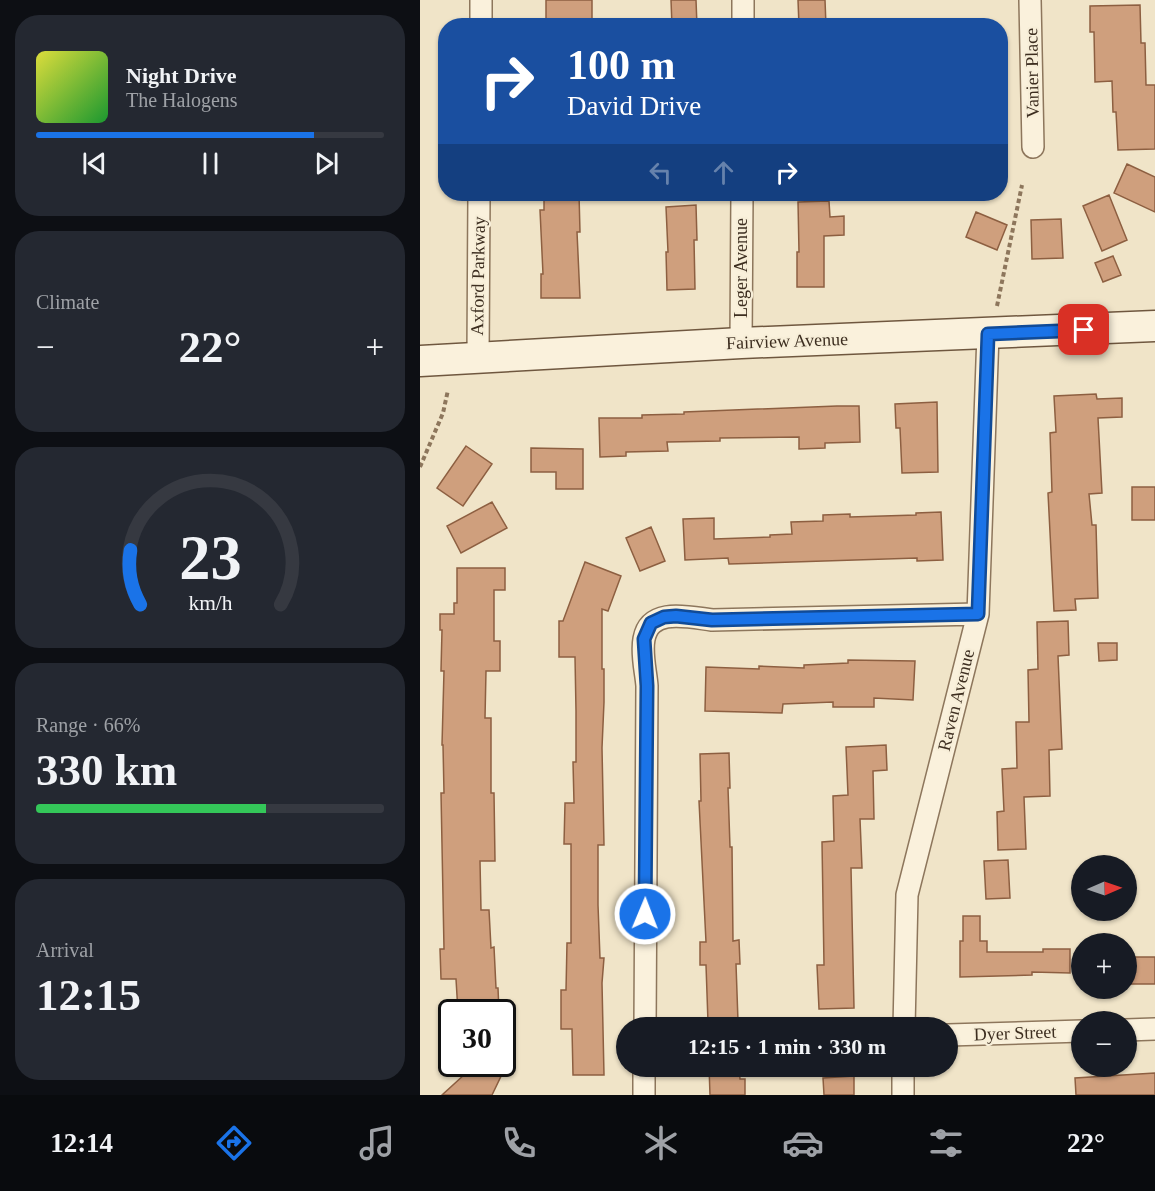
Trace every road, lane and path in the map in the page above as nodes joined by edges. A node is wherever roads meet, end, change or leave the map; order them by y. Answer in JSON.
{"nodes":[{"id":1,"x":482,"y":0,"type":"edge"},
{"id":2,"x":743,"y":0,"type":"edge"},
{"id":3,"x":1030,"y":0,"type":"edge"},
{"id":4,"x":481,"y":18,"type":"edge"},
{"id":5,"x":742,"y":18,"type":"edge"},
{"id":6,"x":1033,"y":147,"type":"dead end"},
{"id":7,"x":1022,"y":184,"type":"dead end"},
{"id":8,"x":479,"y":201,"type":"edge"},
{"id":9,"x":742,"y":201,"type":"edge"},
{"id":10,"x":993,"y":320,"type":"junction"},
{"id":11,"x":1155,"y":326,"type":"edge"},
{"id":12,"x":741,"y":343,"type":"junction"},
{"id":13,"x":478,"y":358,"type":"junction"},
{"id":14,"x":420,"y":361,"type":"edge"},
{"id":15,"x":448,"y":390,"type":"dead end"},
{"id":16,"x":420,"y":467,"type":"edge"},
{"id":17,"x":978,"y":614,"type":"junction"},
{"id":18,"x":645,"y":1017,"type":"edge"},
{"id":19,"x":904,"y":1017,"type":"edge"},
{"id":20,"x":1155,"y":1029,"type":"edge"},
{"id":21,"x":1137,"y":1030,"type":"edge"},
{"id":22,"x":1071,"y":1032,"type":"edge"},
{"id":23,"x":958,"y":1035,"type":"edge"},
{"id":24,"x":644,"y":1077,"type":"edge"},
{"id":25,"x":903,"y":1077,"type":"edge"},
{"id":26,"x":644,"y":1095,"type":"edge"},
{"id":27,"x":903,"y":1095,"type":"edge"}],
"edges":[{"from":1,"to":4,"type":"street"},
{"from":2,"to":5,"type":"street"},
{"from":3,"to":6,"type":"street","name":"Vanier Place"},
{"from":7,"to":10,"type":"path"},
{"from":8,"to":13,"type":"street","name":"Axford Parkway"},
{"from":9,"to":12,"type":"street","name":"Leger Avenue"},
{"from":10,"to":11,"type":"main road","name":"Fairview Avenue"},
{"from":10,"to":12,"type":"main road","name":"Fairview Avenue"},
{"from":10,"to":17,"type":"street","name":"Raven Avenue"},
{"from":12,"to":13,"type":"main road","name":"Fairview Avenue"},
{"from":13,"to":14,"type":"main road","name":"Fairview Avenue"},
{"from":15,"to":16,"type":"path"},
{"from":17,"to":18,"type":"street"},
{"from":17,"to":19,"type":"street","name":"Raven Avenue"},
{"from":20,"to":21,"type":"street"},
{"from":22,"to":23,"type":"street","name":"Dyer Street"},
{"from":24,"to":26,"type":"street"},
{"from":25,"to":27,"type":"street"}]}
